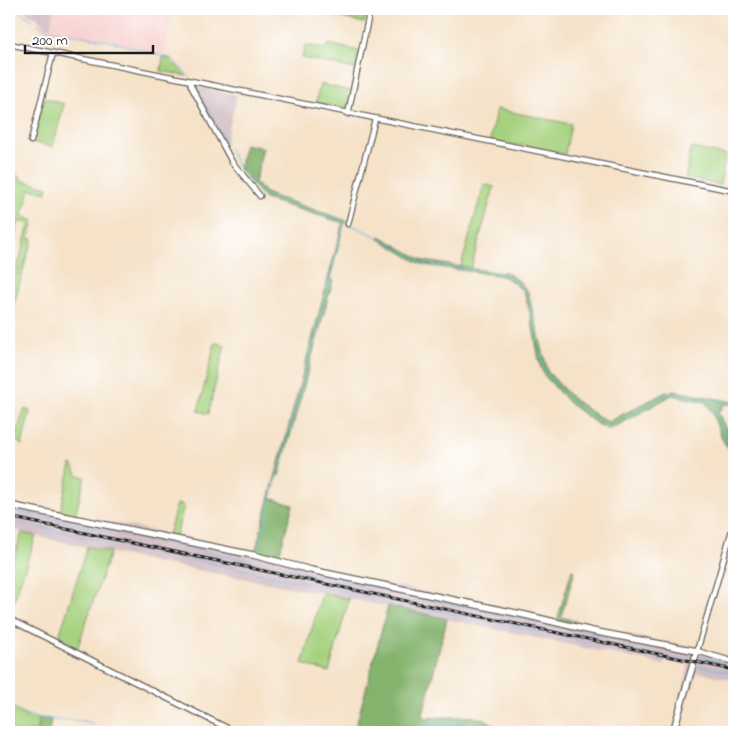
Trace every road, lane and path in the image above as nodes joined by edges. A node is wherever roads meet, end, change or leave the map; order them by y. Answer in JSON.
{"nodes":[{"id":1,"x":370,"y":14,"type":"dead end"},
{"id":2,"x":9,"y":44,"type":"edge"},
{"id":3,"x":54,"y":53,"type":"junction"},
{"id":4,"x":190,"y":81,"type":"junction"},
{"id":5,"x":348,"y":114,"type":"junction"},
{"id":6,"x":375,"y":119,"type":"junction"},
{"id":7,"x":32,"y":141,"type":"dead end"},
{"id":8,"x":734,"y":191,"type":"edge"},
{"id":9,"x":260,"y":196,"type":"dead end"},
{"id":10,"x":348,"y":224,"type":"dead end"},
{"id":11,"x":9,"y":505,"type":"edge"},
{"id":12,"x":734,"y":523,"type":"edge"},
{"id":13,"x":9,"y":619,"type":"edge"},
{"id":14,"x":697,"y":651,"type":"junction"},
{"id":15,"x":734,"y":662,"type":"edge"},
{"id":16,"x":235,"y":732,"type":"edge"},
{"id":17,"x":673,"y":732,"type":"edge"}],
"edges":[{"from":1,"to":5,"type":"street"},
{"from":2,"to":3,"type":"street"},
{"from":3,"to":4,"type":"street"},
{"from":3,"to":7,"type":"street"},
{"from":4,"to":5,"type":"street"},
{"from":4,"to":9,"type":"street"},
{"from":5,"to":6,"type":"street"},
{"from":6,"to":8,"type":"street"},
{"from":6,"to":10,"type":"street"},
{"from":11,"to":14,"type":"street"},
{"from":12,"to":14,"type":"street"},
{"from":13,"to":16,"type":"street"},
{"from":14,"to":15,"type":"street"},
{"from":14,"to":17,"type":"street"}]}
